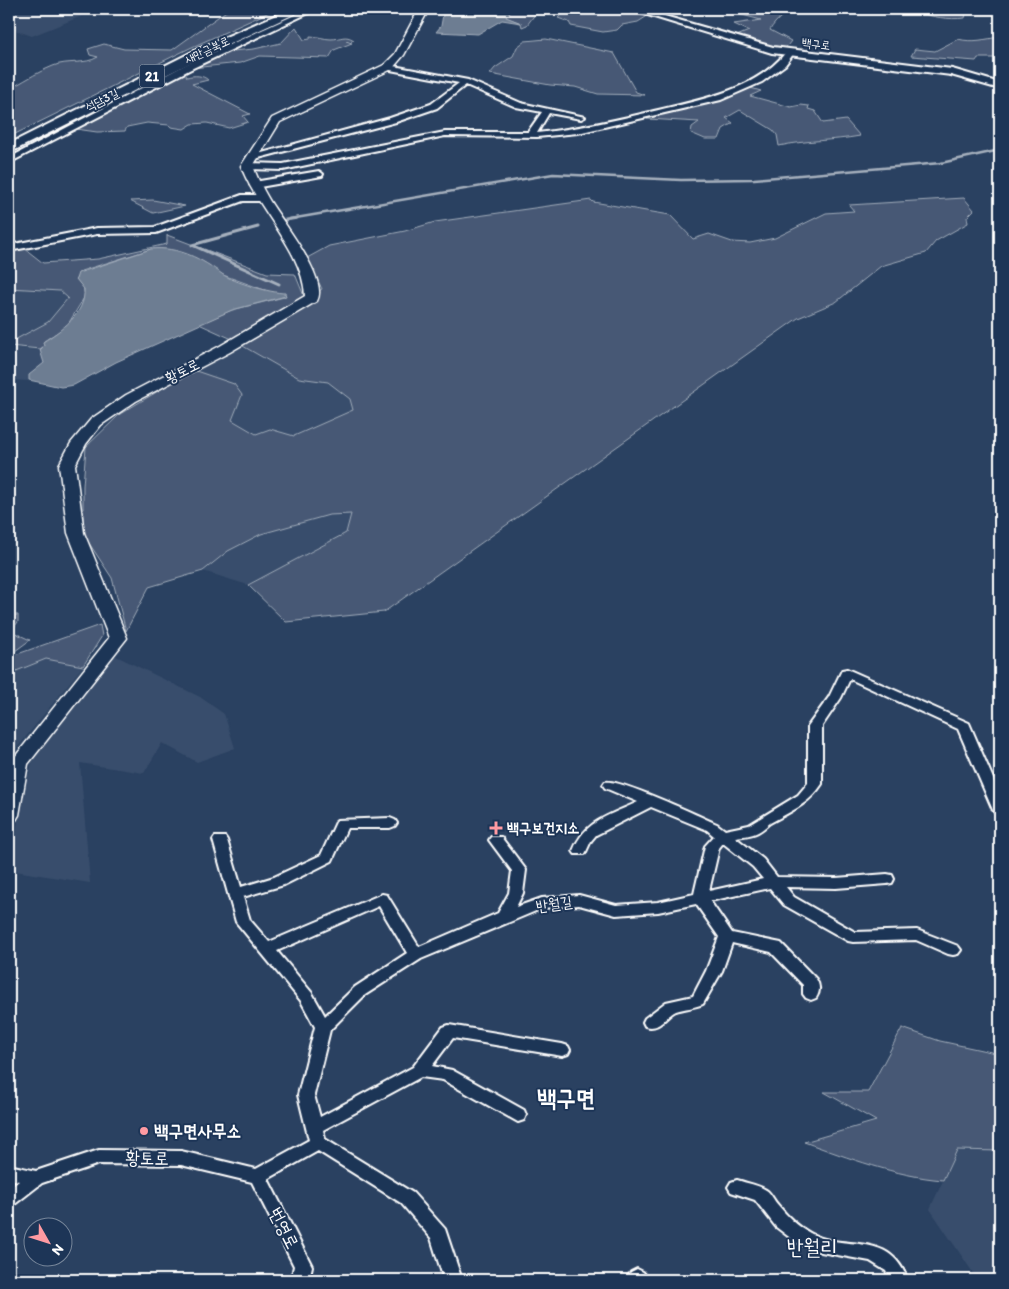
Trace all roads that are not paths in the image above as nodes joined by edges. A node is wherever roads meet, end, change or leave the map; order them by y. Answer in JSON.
{"nodes":[{"id":1,"x":284,"y":9,"type":"edge"},
{"id":2,"x":299,"y":9,"type":"edge"},
{"id":3,"x":313,"y":9,"type":"edge"},
{"id":4,"x":424,"y":9,"type":"edge"},
{"id":5,"x":632,"y":9,"type":"edge"},
{"id":6,"x":790,"y":53,"type":"junction"},
{"id":7,"x":388,"y":67,"type":"junction"},
{"id":8,"x":465,"y":82,"type":"junction"},
{"id":9,"x":1000,"y":86,"type":"edge"},
{"id":10,"x":548,"y":111,"type":"junction"},
{"id":11,"x":581,"y":117,"type":"dead end"},
{"id":12,"x":530,"y":135,"type":"junction"},
{"id":13,"x":9,"y":142,"type":"edge"},
{"id":14,"x":9,"y":149,"type":"edge"},
{"id":15,"x":9,"y":161,"type":"edge"},
{"id":16,"x":269,"y":166,"type":"junction"},
{"id":17,"x":320,"y":174,"type":"dead end"},
{"id":18,"x":252,"y":175,"type":"junction"},
{"id":19,"x":9,"y":248,"type":"edge"},
{"id":20,"x":610,"y":785,"type":"dead end"},
{"id":21,"x":651,"y":801,"type":"junction"},
{"id":22,"x":1000,"y":810,"type":"edge"},
{"id":23,"x":9,"y":815,"type":"edge"},
{"id":24,"x":390,"y":823,"type":"dead end"},
{"id":25,"x":723,"y":835,"type":"junction"},
{"id":26,"x":220,"y":840,"type":"dead end"},
{"id":27,"x":496,"y":840,"type":"dead end"},
{"id":28,"x":580,"y":851,"type":"dead end"},
{"id":29,"x":887,"y":879,"type":"dead end"},
{"id":30,"x":772,"y":882,"type":"junction"},
{"id":31,"x":235,"y":894,"type":"junction"},
{"id":32,"x":700,"y":898,"type":"junction"},
{"id":33,"x":504,"y":917,"type":"junction"},
{"id":34,"x":726,"y":936,"type":"junction"},
{"id":35,"x":268,"y":949,"type":"junction"},
{"id":36,"x":953,"y":950,"type":"dead end"},
{"id":37,"x":416,"y":955,"type":"junction"},
{"id":38,"x":811,"y":994,"type":"dead end"},
{"id":39,"x":651,"y":1022,"type":"dead end"},
{"id":40,"x":323,"y":1027,"type":"junction"},
{"id":41,"x":562,"y":1050,"type":"dead end"},
{"id":42,"x":419,"y":1072,"type":"junction"},
{"id":43,"x":518,"y":1115,"type":"dead end"},
{"id":44,"x":315,"y":1135,"type":"junction"},
{"id":45,"x":9,"y":1172,"type":"edge"},
{"id":46,"x":258,"y":1176,"type":"junction"},
{"id":47,"x":36,"y":1178,"type":"junction"},
{"id":48,"x":737,"y":1186,"type":"dead end"},
{"id":49,"x":9,"y":1199,"type":"edge"},
{"id":50,"x":300,"y":1280,"type":"edge"},
{"id":51,"x":453,"y":1280,"type":"edge"},
{"id":52,"x":899,"y":1280,"type":"edge"}],
"edges":[{"from":1,"to":13,"type":"highway","name":"새만금북로","number":"21"},
{"from":2,"to":14,"type":"highway","name":"새만금북로","number":"21"},
{"from":3,"to":15,"type":"street","name":"석담3길"},
{"from":4,"to":7,"type":"main road"},
{"from":5,"to":6,"type":"street","name":"백구로"},
{"from":6,"to":9,"type":"street","name":"백구로"},
{"from":6,"to":12,"type":"street"},
{"from":7,"to":8,"type":"street"},
{"from":7,"to":18,"type":"main road"},
{"from":8,"to":10,"type":"street"},
{"from":8,"to":18,"type":"street"},
{"from":10,"to":11,"type":"street"},
{"from":10,"to":12,"type":"street"},
{"from":12,"to":16,"type":"street"},
{"from":16,"to":18,"type":"street"},
{"from":16,"to":18,"type":"street"},
{"from":17,"to":18,"type":"street"},
{"from":18,"to":19,"type":"street"},
{"from":18,"to":23,"type":"main road","name":"황토로"},
{"from":20,"to":21,"type":"street"},
{"from":21,"to":25,"type":"street"},
{"from":21,"to":28,"type":"street"},
{"from":22,"to":25,"type":"street"},
{"from":24,"to":31,"type":"street"},
{"from":25,"to":30,"type":"street"},
{"from":25,"to":32,"type":"street"},
{"from":26,"to":31,"type":"street"},
{"from":27,"to":33,"type":"street"},
{"from":29,"to":30,"type":"street","name":"반월길"},
{"from":30,"to":32,"type":"street","name":"반월길"},
{"from":30,"to":36,"type":"street"},
{"from":31,"to":35,"type":"street"},
{"from":32,"to":33,"type":"street","name":"반월길"},
{"from":32,"to":34,"type":"street"},
{"from":33,"to":37,"type":"street","name":"반월길"},
{"from":34,"to":38,"type":"street"},
{"from":34,"to":39,"type":"street"},
{"from":35,"to":37,"type":"street"},
{"from":35,"to":40,"type":"street"},
{"from":37,"to":40,"type":"street","name":"반월길"},
{"from":40,"to":44,"type":"street"},
{"from":41,"to":42,"type":"street"},
{"from":42,"to":43,"type":"street"},
{"from":42,"to":44,"type":"street"},
{"from":44,"to":46,"type":"street"},
{"from":44,"to":51,"type":"street"},
{"from":45,"to":47,"type":"street"},
{"from":46,"to":47,"type":"street","name":"황토로"},
{"from":46,"to":50,"type":"street","name":"번영로"},
{"from":47,"to":49,"type":"street","name":"황토로"},
{"from":48,"to":52,"type":"street"}]}
